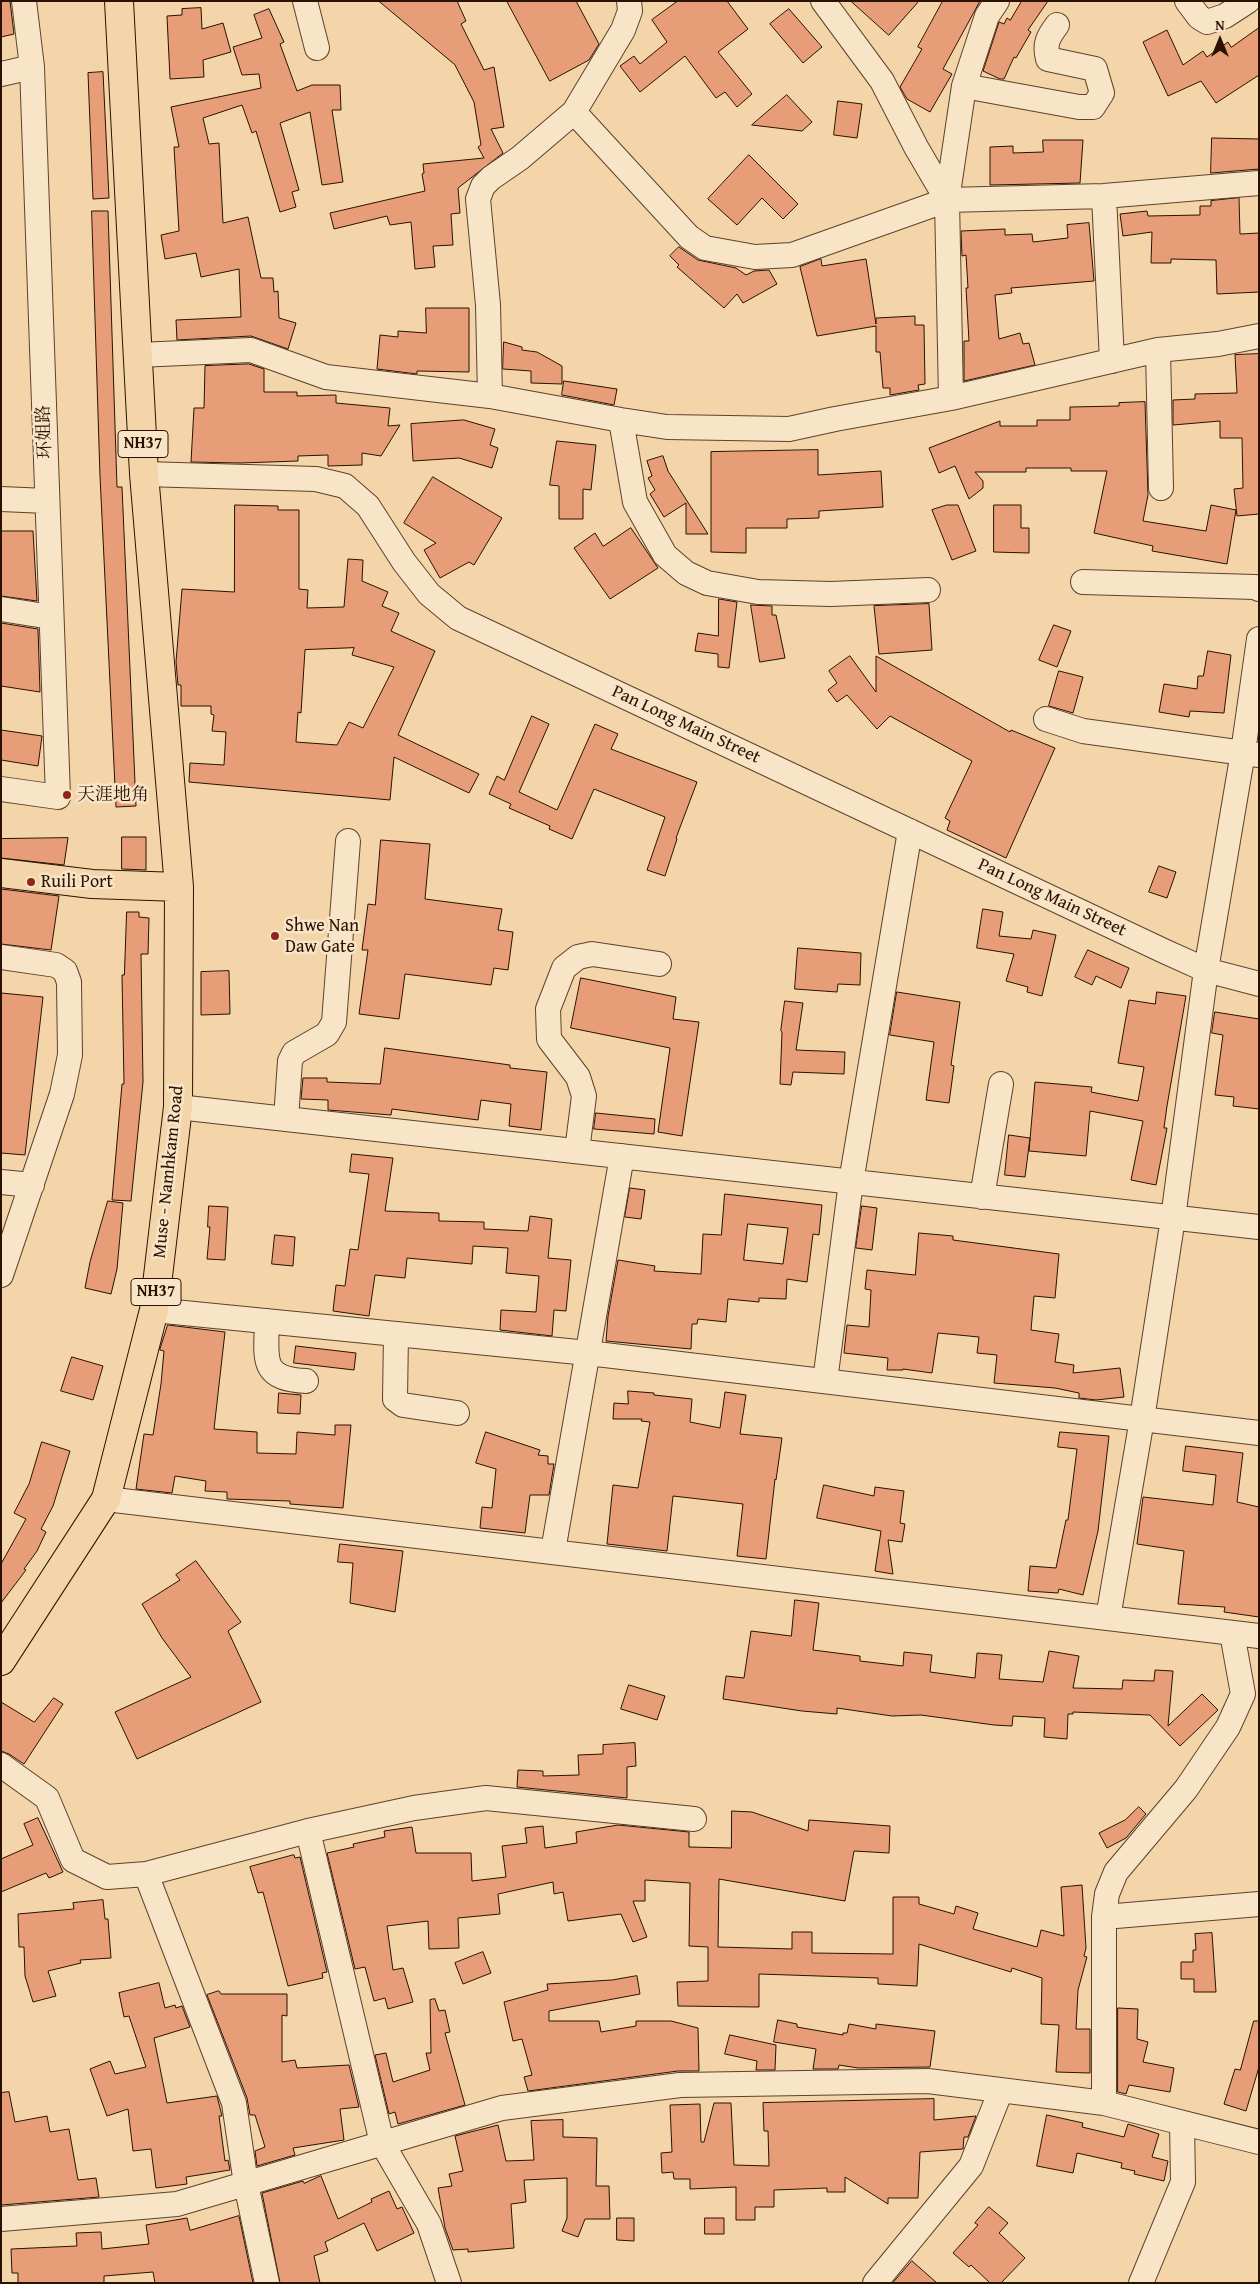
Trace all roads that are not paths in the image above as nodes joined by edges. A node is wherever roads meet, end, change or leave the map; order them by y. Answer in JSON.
{"nodes":[{"id":1,"x":24,"y":1,"type":"edge"},
{"id":2,"x":119,"y":1,"type":"edge"},
{"id":3,"x":305,"y":1,"type":"edge"},
{"id":4,"x":629,"y":1,"type":"edge"},
{"id":5,"x":823,"y":1,"type":"edge"},
{"id":6,"x":997,"y":1,"type":"edge"},
{"id":7,"x":1187,"y":1,"type":"edge"},
{"id":8,"x":1248,"y":1,"type":"edge"},
{"id":9,"x":1057,"y":25,"type":"dead end"},
{"id":10,"x":317,"y":48,"type":"dead end"},
{"id":11,"x":32,"y":67,"type":"junction"},
{"id":12,"x":1,"y":74,"type":"edge"},
{"id":13,"x":964,"y":86,"type":"junction"},
{"id":14,"x":574,"y":112,"type":"junction"},
{"id":15,"x":1259,"y":183,"type":"edge"},
{"id":16,"x":1104,"y":196,"type":"junction"},
{"id":17,"x":947,"y":200,"type":"junction"},
{"id":18,"x":1259,"y":336,"type":"edge"},
{"id":19,"x":1158,"y":350,"type":"junction"},
{"id":20,"x":138,"y":355,"type":"junction"},
{"id":21,"x":1112,"y":361,"type":"junction"},
{"id":22,"x":490,"y":396,"type":"junction"},
{"id":23,"x":951,"y":398,"type":"junction"},
{"id":24,"x":620,"y":420,"type":"junction"},
{"id":25,"x":144,"y":474,"type":"junction"},
{"id":26,"x":1161,"y":488,"type":"dead end"},
{"id":27,"x":1,"y":499,"type":"edge"},
{"id":28,"x":47,"y":501,"type":"junction"},
{"id":29,"x":1083,"y":582,"type":"dead end"},
{"id":30,"x":1259,"y":589,"type":"edge"},
{"id":31,"x":928,"y":590,"type":"dead end"},
{"id":32,"x":1,"y":609,"type":"edge"},
{"id":33,"x":51,"y":617,"type":"junction"},
{"id":34,"x":1259,"y":638,"type":"edge"},
{"id":35,"x":1046,"y":719,"type":"dead end"},
{"id":36,"x":1251,"y":754,"type":"edge"},
{"id":37,"x":1,"y":789,"type":"edge"},
{"id":38,"x":910,"y":831,"type":"junction"},
{"id":39,"x":348,"y":841,"type":"dead end"},
{"id":40,"x":1,"y":874,"type":"edge"},
{"id":41,"x":179,"y":887,"type":"junction"},
{"id":42,"x":1,"y":956,"type":"edge"},
{"id":43,"x":659,"y":964,"type":"dead end"},
{"id":44,"x":1206,"y":970,"type":"junction"},
{"id":45,"x":1259,"y":984,"type":"edge"},
{"id":46,"x":1001,"y":1084,"type":"dead end"},
{"id":47,"x":178,"y":1107,"type":"junction"},
{"id":48,"x":286,"y":1119,"type":"junction"},
{"id":49,"x":577,"y":1151,"type":"junction"},
{"id":50,"x":622,"y":1156,"type":"junction"},
{"id":51,"x":1,"y":1182,"type":"edge"},
{"id":52,"x":851,"y":1182,"type":"junction"},
{"id":53,"x":32,"y":1185,"type":"junction"},
{"id":54,"x":982,"y":1197,"type":"junction"},
{"id":55,"x":1173,"y":1218,"type":"junction"},
{"id":56,"x":1259,"y":1227,"type":"edge"},
{"id":57,"x":1,"y":1275,"type":"edge"},
{"id":58,"x":154,"y":1310,"type":"junction"},
{"id":59,"x":267,"y":1321,"type":"junction"},
{"id":60,"x":396,"y":1334,"type":"junction"},
{"id":61,"x":588,"y":1353,"type":"junction"},
{"id":62,"x":306,"y":1380,"type":"dead end"},
{"id":63,"x":825,"y":1381,"type":"junction"},
{"id":64,"x":457,"y":1413,"type":"dead end"},
{"id":65,"x":1142,"y":1419,"type":"junction"},
{"id":66,"x":1259,"y":1433,"type":"edge"},
{"id":67,"x":106,"y":1499,"type":"junction"},
{"id":68,"x":554,"y":1551,"type":"junction"},
{"id":69,"x":1108,"y":1618,"type":"junction"},
{"id":70,"x":1232,"y":1633,"type":"junction"},
{"id":71,"x":1259,"y":1636,"type":"edge"},
{"id":72,"x":1,"y":1661,"type":"edge"},
{"id":73,"x":1,"y":1765,"type":"edge"},
{"id":74,"x":694,"y":1819,"type":"dead end"},
{"id":75,"x":308,"y":1831,"type":"junction"},
{"id":76,"x":146,"y":1874,"type":"junction"},
{"id":77,"x":1259,"y":1904,"type":"edge"},
{"id":78,"x":1104,"y":1917,"type":"junction"},
{"id":79,"x":1001,"y":2090,"type":"junction"},
{"id":80,"x":1104,"y":2103,"type":"junction"},
{"id":81,"x":1182,"y":2123,"type":"junction"},
{"id":82,"x":1259,"y":2142,"type":"edge"},
{"id":83,"x":382,"y":2143,"type":"junction"},
{"id":84,"x":246,"y":2184,"type":"junction"},
{"id":85,"x":1,"y":2219,"type":"edge"},
{"id":86,"x":268,"y":2283,"type":"edge"},
{"id":87,"x":449,"y":2283,"type":"edge"},
{"id":88,"x":875,"y":2283,"type":"edge"},
{"id":89,"x":1141,"y":2283,"type":"edge"}],
"edges":[{"from":1,"to":11,"type":"street","name":"环姐路"},
{"from":2,"to":20,"type":"highway","number":"NH37"},
{"from":3,"to":10,"type":"street"},
{"from":4,"to":14,"type":"street"},
{"from":5,"to":17,"type":"street"},
{"from":6,"to":13,"type":"street"},
{"from":7,"to":8,"type":"street"},
{"from":9,"to":13,"type":"street"},
{"from":11,"to":12,"type":"street"},
{"from":11,"to":28,"type":"street","name":"环姐路"},
{"from":13,"to":17,"type":"street"},
{"from":14,"to":17,"type":"street"},
{"from":14,"to":22,"type":"street"},
{"from":15,"to":16,"type":"street"},
{"from":16,"to":17,"type":"street"},
{"from":16,"to":21,"type":"street"},
{"from":17,"to":23,"type":"street"},
{"from":18,"to":19,"type":"street"},
{"from":19,"to":21,"type":"street"},
{"from":19,"to":26,"type":"street"},
{"from":20,"to":22,"type":"street"},
{"from":20,"to":25,"type":"highway","number":"NH37"},
{"from":21,"to":23,"type":"street"},
{"from":22,"to":24,"type":"street"},
{"from":23,"to":24,"type":"street"},
{"from":24,"to":31,"type":"street"},
{"from":25,"to":38,"type":"street","name":"Pan Long Main Street"},
{"from":25,"to":41,"type":"highway","number":"NH37"},
{"from":27,"to":28,"type":"street"},
{"from":28,"to":33,"type":"street","name":"环姐路"},
{"from":29,"to":30,"type":"street"},
{"from":32,"to":33,"type":"street"},
{"from":33,"to":37,"type":"street","name":"环姐路"},
{"from":34,"to":36,"type":"street"},
{"from":35,"to":36,"type":"street"},
{"from":36,"to":44,"type":"street"},
{"from":38,"to":44,"type":"street","name":"Pan Long Main Street"},
{"from":38,"to":52,"type":"street"},
{"from":39,"to":48,"type":"street"},
{"from":40,"to":41,"type":"highway"},
{"from":41,"to":47,"type":"highway","name":"Muse - Namhkam Road","number":"NH37"},
{"from":42,"to":53,"type":"street"},
{"from":43,"to":49,"type":"street"},
{"from":44,"to":45,"type":"street","name":"Pan Long Main Street"},
{"from":44,"to":55,"type":"street"},
{"from":46,"to":54,"type":"street"},
{"from":47,"to":48,"type":"street"},
{"from":47,"to":58,"type":"highway","name":"Muse - Namhkam Road","number":"NH37"},
{"from":48,"to":49,"type":"street"},
{"from":49,"to":50,"type":"street"},
{"from":50,"to":52,"type":"street"},
{"from":50,"to":61,"type":"street"},
{"from":51,"to":53,"type":"street"},
{"from":52,"to":54,"type":"street"},
{"from":52,"to":63,"type":"street"},
{"from":53,"to":57,"type":"street"},
{"from":54,"to":55,"type":"street"},
{"from":55,"to":56,"type":"street"},
{"from":55,"to":65,"type":"street"},
{"from":58,"to":59,"type":"street"},
{"from":58,"to":67,"type":"highway","name":"Muse - Namhkam Road","number":"NH37"},
{"from":59,"to":60,"type":"street"},
{"from":59,"to":62,"type":"street"},
{"from":60,"to":61,"type":"street"},
{"from":60,"to":64,"type":"street"},
{"from":61,"to":63,"type":"street"},
{"from":61,"to":68,"type":"street"},
{"from":63,"to":65,"type":"street"},
{"from":65,"to":66,"type":"street"},
{"from":65,"to":69,"type":"street"},
{"from":67,"to":68,"type":"street"},
{"from":67,"to":72,"type":"highway","name":"Muse - Namhkam Road","number":"NH37"},
{"from":68,"to":69,"type":"street"},
{"from":69,"to":70,"type":"street"},
{"from":70,"to":71,"type":"street"},
{"from":70,"to":78,"type":"street"},
{"from":73,"to":76,"type":"street"},
{"from":74,"to":75,"type":"street"},
{"from":75,"to":76,"type":"street"},
{"from":75,"to":83,"type":"street"},
{"from":76,"to":84,"type":"street"},
{"from":77,"to":78,"type":"street"},
{"from":78,"to":80,"type":"street"},
{"from":79,"to":80,"type":"street"},
{"from":79,"to":83,"type":"street"},
{"from":79,"to":88,"type":"street"},
{"from":80,"to":81,"type":"street"},
{"from":81,"to":82,"type":"street"},
{"from":81,"to":89,"type":"street"},
{"from":83,"to":84,"type":"street"},
{"from":83,"to":87,"type":"street"},
{"from":84,"to":85,"type":"street"},
{"from":84,"to":86,"type":"street"}]}
